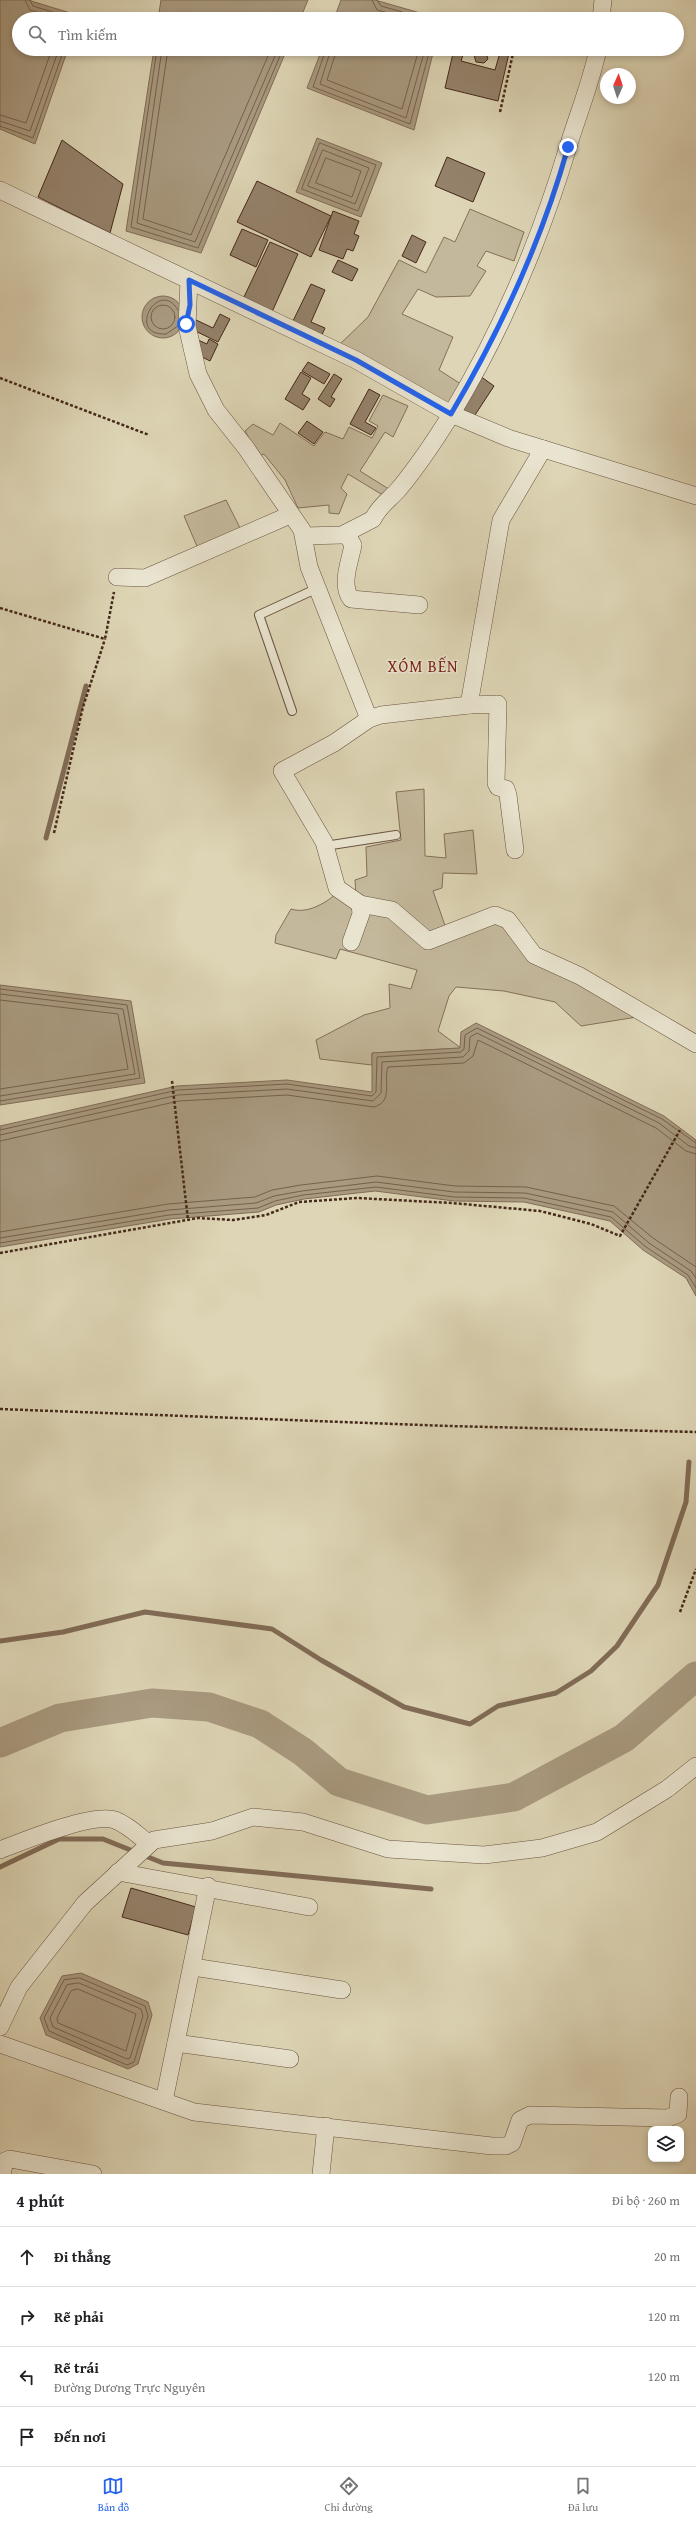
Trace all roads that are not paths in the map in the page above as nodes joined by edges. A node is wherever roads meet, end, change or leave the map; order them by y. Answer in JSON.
{"nodes":[{"id":1,"x":603,"y":0,"type":"edge"},
{"id":2,"x":602,"y":12,"type":"edge"},
{"id":3,"x":596,"y":56,"type":"edge"},
{"id":4,"x":0,"y":190,"type":"edge"},
{"id":5,"x":189,"y":280,"type":"junction"},
{"id":6,"x":451,"y":414,"type":"junction"},
{"id":7,"x":543,"y":449,"type":"junction"},
{"id":8,"x":696,"y":496,"type":"edge"},
{"id":9,"x":290,"y":515,"type":"junction"},
{"id":10,"x":346,"y":533,"type":"junction"},
{"id":11,"x":304,"y":536,"type":"junction"},
{"id":12,"x":116,"y":577,"type":"road end"},
{"id":13,"x":318,"y":588,"type":"junction"},
{"id":14,"x":419,"y":605,"type":"dead end"},
{"id":15,"x":469,"y":705,"type":"junction"},
{"id":16,"x":292,"y":711,"type":"dead end"},
{"id":17,"x":369,"y":719,"type":"junction"},
{"id":18,"x":396,"y":835,"type":"dead end"},
{"id":19,"x":326,"y":846,"type":"junction"},
{"id":20,"x":515,"y":850,"type":"dead end"},
{"id":21,"x":360,"y":904,"type":"junction"},
{"id":22,"x":351,"y":942,"type":"dead end"},
{"id":23,"x":696,"y":1044,"type":"edge"},
{"id":24,"x":696,"y":1766,"type":"edge"},
{"id":25,"x":147,"y":1844,"type":"junction"},
{"id":26,"x":0,"y":1850,"type":"edge"},
{"id":27,"x":118,"y":1872,"type":"junction"},
{"id":28,"x":208,"y":1886,"type":"junction"},
{"id":29,"x":309,"y":1907,"type":"dead end"},
{"id":30,"x":193,"y":1967,"type":"junction"},
{"id":31,"x":342,"y":1990,"type":"dead end"},
{"id":32,"x":0,"y":2027,"type":"edge"},
{"id":33,"x":176,"y":2043,"type":"junction"},
{"id":34,"x":0,"y":2044,"type":"edge"},
{"id":35,"x":290,"y":2059,"type":"dead end"},
{"id":36,"x":679,"y":2097,"type":"dead end"},
{"id":37,"x":164,"y":2101,"type":"junction"},
{"id":38,"x":326,"y":2126,"type":"junction"},
{"id":39,"x":2,"y":2174,"type":"edge"},
{"id":40,"x":93,"y":2174,"type":"edge"},
{"id":41,"x":321,"y":2174,"type":"edge"}],
"edges":[{"from":1,"to":2,"type":"street"},
{"from":3,"to":6,"type":"street"},
{"from":4,"to":5,"type":"street"},
{"from":5,"to":6,"type":"street"},
{"from":5,"to":9,"type":"street"},
{"from":6,"to":7,"type":"street"},
{"from":6,"to":10,"type":"street"},
{"from":7,"to":8,"type":"street"},
{"from":7,"to":15,"type":"street"},
{"from":9,"to":11,"type":"street"},
{"from":9,"to":12,"type":"street"},
{"from":10,"to":11,"type":"street"},
{"from":10,"to":14,"type":"street"},
{"from":11,"to":13,"type":"street"},
{"from":13,"to":16,"type":"lane"},
{"from":13,"to":17,"type":"street"},
{"from":15,"to":17,"type":"street"},
{"from":15,"to":20,"type":"street"},
{"from":17,"to":19,"type":"street"},
{"from":18,"to":19,"type":"lane"},
{"from":19,"to":21,"type":"street"},
{"from":21,"to":22,"type":"street"},
{"from":21,"to":23,"type":"street"},
{"from":24,"to":25,"type":"street"},
{"from":25,"to":26,"type":"street"},
{"from":25,"to":27,"type":"street"},
{"from":27,"to":28,"type":"street"},
{"from":27,"to":32,"type":"street"},
{"from":28,"to":29,"type":"street"},
{"from":28,"to":30,"type":"street"},
{"from":30,"to":31,"type":"street"},
{"from":30,"to":33,"type":"street"},
{"from":33,"to":35,"type":"street"},
{"from":33,"to":37,"type":"street"},
{"from":34,"to":37,"type":"street"},
{"from":36,"to":38,"type":"street"},
{"from":37,"to":38,"type":"street"},
{"from":38,"to":41,"type":"street"},
{"from":39,"to":40,"type":"street"}]}
